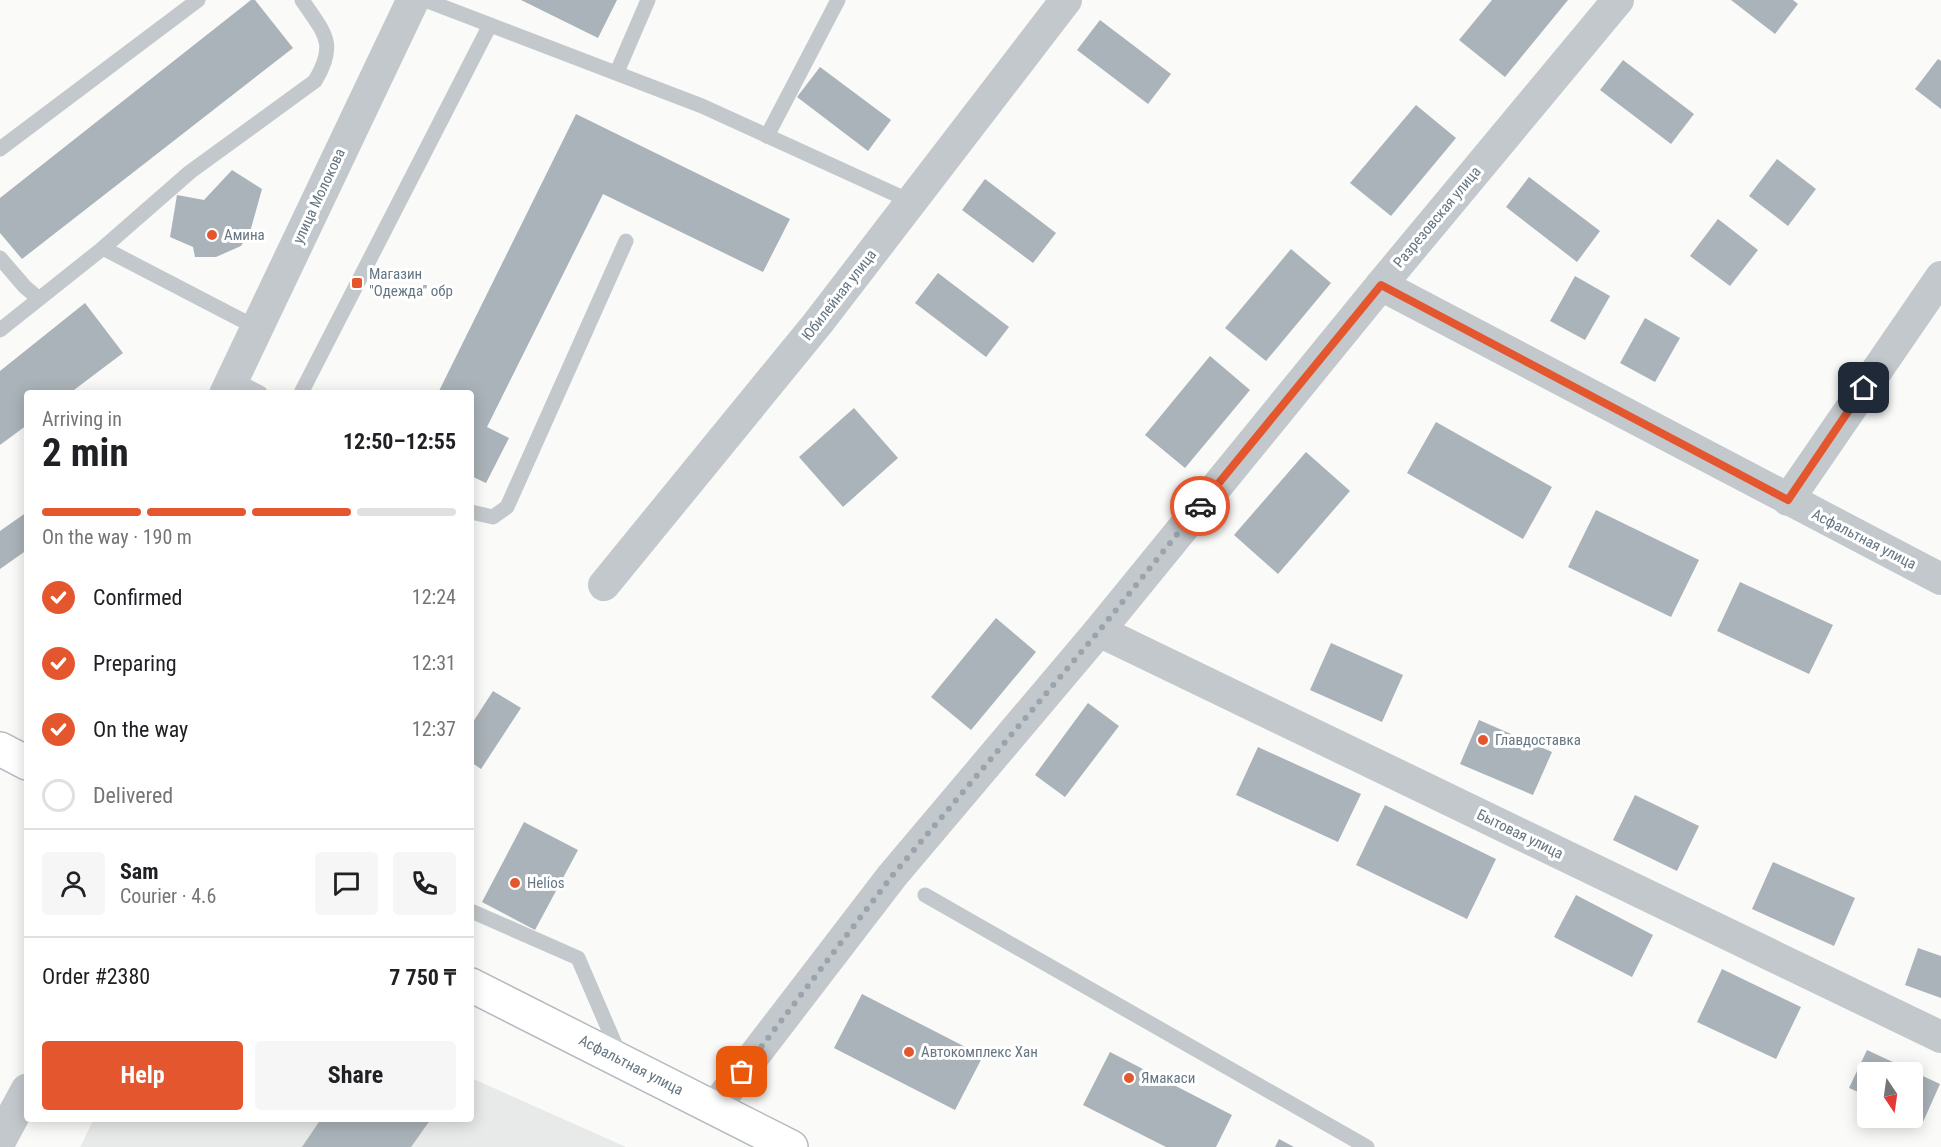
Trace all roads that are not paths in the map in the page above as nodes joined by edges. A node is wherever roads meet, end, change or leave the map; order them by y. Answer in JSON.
{"nodes":[{"id":1,"x":302,"y":0,"type":"edge"},
{"id":2,"x":413,"y":0,"type":"edge"},
{"id":3,"x":425,"y":0,"type":"edge"},
{"id":4,"x":648,"y":0,"type":"edge"},
{"id":5,"x":838,"y":0,"type":"edge"},
{"id":6,"x":1066,"y":0,"type":"edge"},
{"id":7,"x":1618,"y":0,"type":"edge"},
{"id":8,"x":192,"y":2,"type":"edge"},
{"id":9,"x":490,"y":24,"type":"junction"},
{"id":10,"x":617,"y":72,"type":"junction"},
{"id":11,"x":767,"y":136,"type":"junction"},
{"id":12,"x":0,"y":149,"type":"edge"},
{"id":13,"x":910,"y":201,"type":"junction"},
{"id":14,"x":626,"y":241,"type":"dead end"},
{"id":15,"x":103,"y":249,"type":"junction"},
{"id":16,"x":0,"y":258,"type":"edge"},
{"id":17,"x":1941,"y":277,"type":"edge"},
{"id":18,"x":1381,"y":285,"type":"junction"},
{"id":19,"x":38,"y":298,"type":"junction"},
{"id":20,"x":256,"y":328,"type":"junction"},
{"id":21,"x":0,"y":330,"type":"edge"},
{"id":22,"x":240,"y":388,"type":"edge"},
{"id":23,"x":303,"y":390,"type":"edge"},
{"id":24,"x":1788,"y":500,"type":"junction"},
{"id":25,"x":474,"y":513,"type":"edge"},
{"id":26,"x":1941,"y":579,"type":"edge"},
{"id":27,"x":604,"y":585,"type":"dead end"},
{"id":28,"x":1099,"y":631,"type":"junction"},
{"id":29,"x":0,"y":750,"type":"edge"},
{"id":30,"x":24,"y":762,"type":"edge"},
{"id":31,"x":925,"y":895,"type":"dead end"},
{"id":32,"x":474,"y":912,"type":"edge"},
{"id":33,"x":474,"y":986,"type":"edge"},
{"id":34,"x":1941,"y":1037,"type":"edge"},
{"id":35,"x":623,"y":1060,"type":"junction"},
{"id":36,"x":24,"y":1096,"type":"edge"},
{"id":37,"x":714,"y":1108,"type":"junction"},
{"id":38,"x":0,"y":1140,"type":"edge"},
{"id":39,"x":791,"y":1147,"type":"edge"},
{"id":40,"x":1366,"y":1147,"type":"edge"}],
"edges":[{"from":1,"to":15,"type":"lane"},
{"from":2,"to":20,"type":"street","name":"улица Молокова"},
{"from":3,"to":9,"type":"lane"},
{"from":4,"to":10,"type":"lane"},
{"from":5,"to":11,"type":"lane"},
{"from":6,"to":13,"type":"street","name":"Юбилейная улица"},
{"from":7,"to":18,"type":"street","name":"Разрезовская улица"},
{"from":8,"to":12,"type":"lane"},
{"from":9,"to":10,"type":"lane"},
{"from":9,"to":23,"type":"lane"},
{"from":10,"to":11,"type":"lane"},
{"from":11,"to":13,"type":"lane"},
{"from":13,"to":27,"type":"street","name":"Юбилейная улица"},
{"from":14,"to":25,"type":"lane"},
{"from":15,"to":19,"type":"lane"},
{"from":15,"to":20,"type":"lane"},
{"from":16,"to":19,"type":"lane"},
{"from":17,"to":24,"type":"street"},
{"from":18,"to":24,"type":"street","name":"Асфальтная улица"},
{"from":18,"to":28,"type":"street","name":"Разрезовская улица"},
{"from":19,"to":21,"type":"lane"},
{"from":20,"to":22,"type":"street","name":"улица Молокова"},
{"from":24,"to":26,"type":"street","name":"Асфальтная улица"},
{"from":28,"to":34,"type":"street","name":"Бытовая улица"},
{"from":28,"to":37,"type":"street","name":"Разрезовская улица"},
{"from":29,"to":30,"type":"main road"},
{"from":31,"to":40,"type":"lane"},
{"from":32,"to":35,"type":"lane"},
{"from":33,"to":35,"type":"main road","name":"Асфальтная улица"},
{"from":35,"to":37,"type":"main road","name":"Асфальтная улица"},
{"from":36,"to":38,"type":"street"},
{"from":37,"to":39,"type":"main road","name":"Асфальтная улица"}]}
